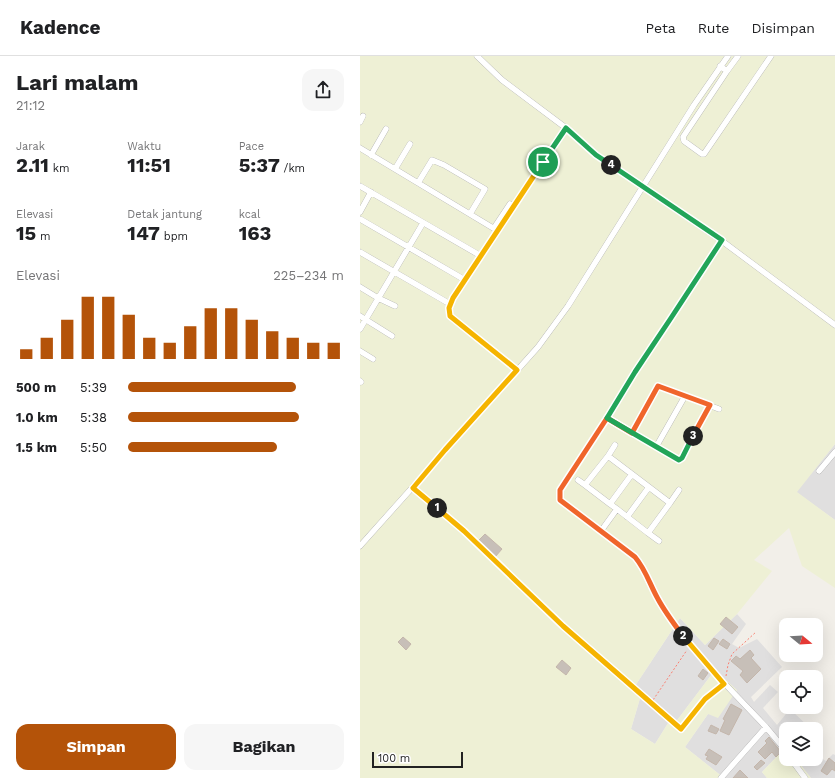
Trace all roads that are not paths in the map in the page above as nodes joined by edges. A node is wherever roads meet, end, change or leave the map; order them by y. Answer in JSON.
{"nodes":[{"id":1,"x":477,"y":56,"type":"edge"},
{"id":2,"x":728,"y":56,"type":"edge"},
{"id":3,"x":738,"y":56,"type":"edge"},
{"id":4,"x":771,"y":56,"type":"edge"},
{"id":5,"x":720,"y":66,"type":"junction"},
{"id":6,"x":727,"y":71,"type":"junction"},
{"id":7,"x":363,"y":116,"type":"dead end"},
{"id":8,"x":360,"y":122,"type":"edge"},
{"id":9,"x":566,"y":128,"type":"junction"},
{"id":10,"x":386,"y":129,"type":"dead end"},
{"id":11,"x":410,"y":144,"type":"dead end"},
{"id":12,"x":360,"y":148,"type":"edge"},
{"id":13,"x":371,"y":155,"type":"junction"},
{"id":14,"x":395,"y":169,"type":"junction"},
{"id":15,"x":418,"y":183,"type":"junction"},
{"id":16,"x":360,"y":186,"type":"edge"},
{"id":17,"x":642,"y":186,"type":"junction"},
{"id":18,"x":371,"y":192,"type":"junction"},
{"id":19,"x":510,"y":204,"type":"dead end"},
{"id":20,"x":360,"y":212,"type":"edge"},
{"id":21,"x":470,"y":214,"type":"junction"},
{"id":22,"x":360,"y":219,"type":"edge"},
{"id":23,"x":424,"y":223,"type":"junction"},
{"id":24,"x":496,"y":229,"type":"junction"},
{"id":25,"x":408,"y":248,"type":"junction"},
{"id":26,"x":360,"y":252,"type":"edge"},
{"id":27,"x":481,"y":256,"type":"junction"},
{"id":28,"x":394,"y":272,"type":"junction"},
{"id":29,"x":465,"y":280,"type":"junction"},
{"id":30,"x":360,"y":287,"type":"edge"},
{"id":31,"x":378,"y":298,"type":"junction"},
{"id":32,"x":450,"y":304,"type":"junction"},
{"id":33,"x":395,"y":306,"type":"dead end"},
{"id":34,"x":360,"y":316,"type":"edge"},
{"id":35,"x":366,"y":320,"type":"junction"},
{"id":36,"x":835,"y":325,"type":"edge"},
{"id":37,"x":360,"y":329,"type":"edge"},
{"id":38,"x":392,"y":336,"type":"dead end"},
{"id":39,"x":360,"y":351,"type":"edge"},
{"id":40,"x":648,"y":351,"type":"road end"},
{"id":41,"x":374,"y":359,"type":"dead end"},
{"id":42,"x":517,"y":370,"type":"junction"},
{"id":43,"x":685,"y":396,"type":"junction"},
{"id":44,"x":710,"y":405,"type":"junction"},
{"id":45,"x":719,"y":409,"type":"dead end"},
{"id":46,"x":607,"y":418,"type":"junction"},
{"id":47,"x":632,"y":433,"type":"junction"},
{"id":48,"x":615,"y":445,"type":"dead end"},
{"id":49,"x":656,"y":447,"type":"junction"},
{"id":50,"x":835,"y":452,"type":"edge"},
{"id":51,"x":608,"y":456,"type":"junction"},
{"id":52,"x":819,"y":471,"type":"dead end"},
{"id":53,"x":632,"y":474,"type":"junction"},
{"id":54,"x":578,"y":480,"type":"dead end"},
{"id":55,"x":585,"y":485,"type":"junction"},
{"id":56,"x":649,"y":487,"type":"junction"},
{"id":57,"x":680,"y":490,"type":"dead end"},
{"id":58,"x":670,"y":503,"type":"junction"},
{"id":59,"x":610,"y":504,"type":"junction"},
{"id":60,"x":617,"y":509,"type":"junction"},
{"id":61,"x":627,"y":517,"type":"junction"},
{"id":62,"x":601,"y":531,"type":"junction"},
{"id":63,"x":648,"y":533,"type":"junction"},
{"id":64,"x":659,"y":541,"type":"dead end"},
{"id":65,"x":360,"y":546,"type":"edge"},
{"id":66,"x":766,"y":727,"type":"junction"},
{"id":67,"x":779,"y":743,"type":"edge"},
{"id":68,"x":796,"y":766,"type":"edge"},
{"id":69,"x":721,"y":778,"type":"edge"},
{"id":70,"x":805,"y":778,"type":"edge"}],
"edges":[{"from":1,"to":9,"type":"street"},
{"from":2,"to":5,"type":"street"},
{"from":3,"to":6,"type":"street"},
{"from":4,"to":6,"type":"street"},
{"from":5,"to":6,"type":"street"},
{"from":5,"to":17,"type":"street"},
{"from":7,"to":8,"type":"street"},
{"from":9,"to":17,"type":"street"},
{"from":9,"to":24,"type":"street"},
{"from":10,"to":13,"type":"street"},
{"from":11,"to":14,"type":"street"},
{"from":12,"to":13,"type":"street"},
{"from":13,"to":14,"type":"street"},
{"from":14,"to":15,"type":"street"},
{"from":15,"to":21,"type":"street"},
{"from":15,"to":21,"type":"street"},
{"from":16,"to":18,"type":"street"},
{"from":17,"to":36,"type":"street"},
{"from":17,"to":42,"type":"street"},
{"from":18,"to":20,"type":"street"},
{"from":18,"to":23,"type":"street"},
{"from":19,"to":24,"type":"street"},
{"from":21,"to":24,"type":"street"},
{"from":22,"to":25,"type":"street"},
{"from":23,"to":25,"type":"street"},
{"from":23,"to":27,"type":"street"},
{"from":24,"to":27,"type":"street"},
{"from":25,"to":28,"type":"street"},
{"from":25,"to":29,"type":"street"},
{"from":26,"to":28,"type":"street"},
{"from":27,"to":29,"type":"street"},
{"from":28,"to":31,"type":"street"},
{"from":28,"to":32,"type":"street"},
{"from":29,"to":32,"type":"street"},
{"from":30,"to":31,"type":"street"},
{"from":31,"to":33,"type":"street"},
{"from":31,"to":35,"type":"street"},
{"from":32,"to":42,"type":"street"},
{"from":34,"to":35,"type":"street"},
{"from":35,"to":37,"type":"street"},
{"from":35,"to":38,"type":"street"},
{"from":39,"to":41,"type":"street"},
{"from":40,"to":46,"type":"street"},
{"from":42,"to":65,"type":"street"},
{"from":43,"to":44,"type":"street"},
{"from":43,"to":47,"type":"street"},
{"from":43,"to":49,"type":"street"},
{"from":44,"to":45,"type":"street"},
{"from":44,"to":49,"type":"street"},
{"from":46,"to":47,"type":"street"},
{"from":46,"to":62,"type":"street"},
{"from":47,"to":49,"type":"street"},
{"from":48,"to":51,"type":"street"},
{"from":50,"to":52,"type":"street"},
{"from":51,"to":53,"type":"street"},
{"from":51,"to":55,"type":"street"},
{"from":53,"to":56,"type":"street"},
{"from":53,"to":59,"type":"street"},
{"from":54,"to":55,"type":"street"},
{"from":55,"to":59,"type":"street"},
{"from":56,"to":58,"type":"street"},
{"from":56,"to":61,"type":"street"},
{"from":57,"to":58,"type":"street"},
{"from":58,"to":63,"type":"street"},
{"from":59,"to":60,"type":"street"},
{"from":60,"to":61,"type":"street"},
{"from":60,"to":62,"type":"street"},
{"from":61,"to":63,"type":"street"},
{"from":62,"to":66,"type":"street"},
{"from":63,"to":64,"type":"street"},
{"from":66,"to":67,"type":"street"},
{"from":66,"to":69,"type":"street"},
{"from":68,"to":70,"type":"street"}]}
